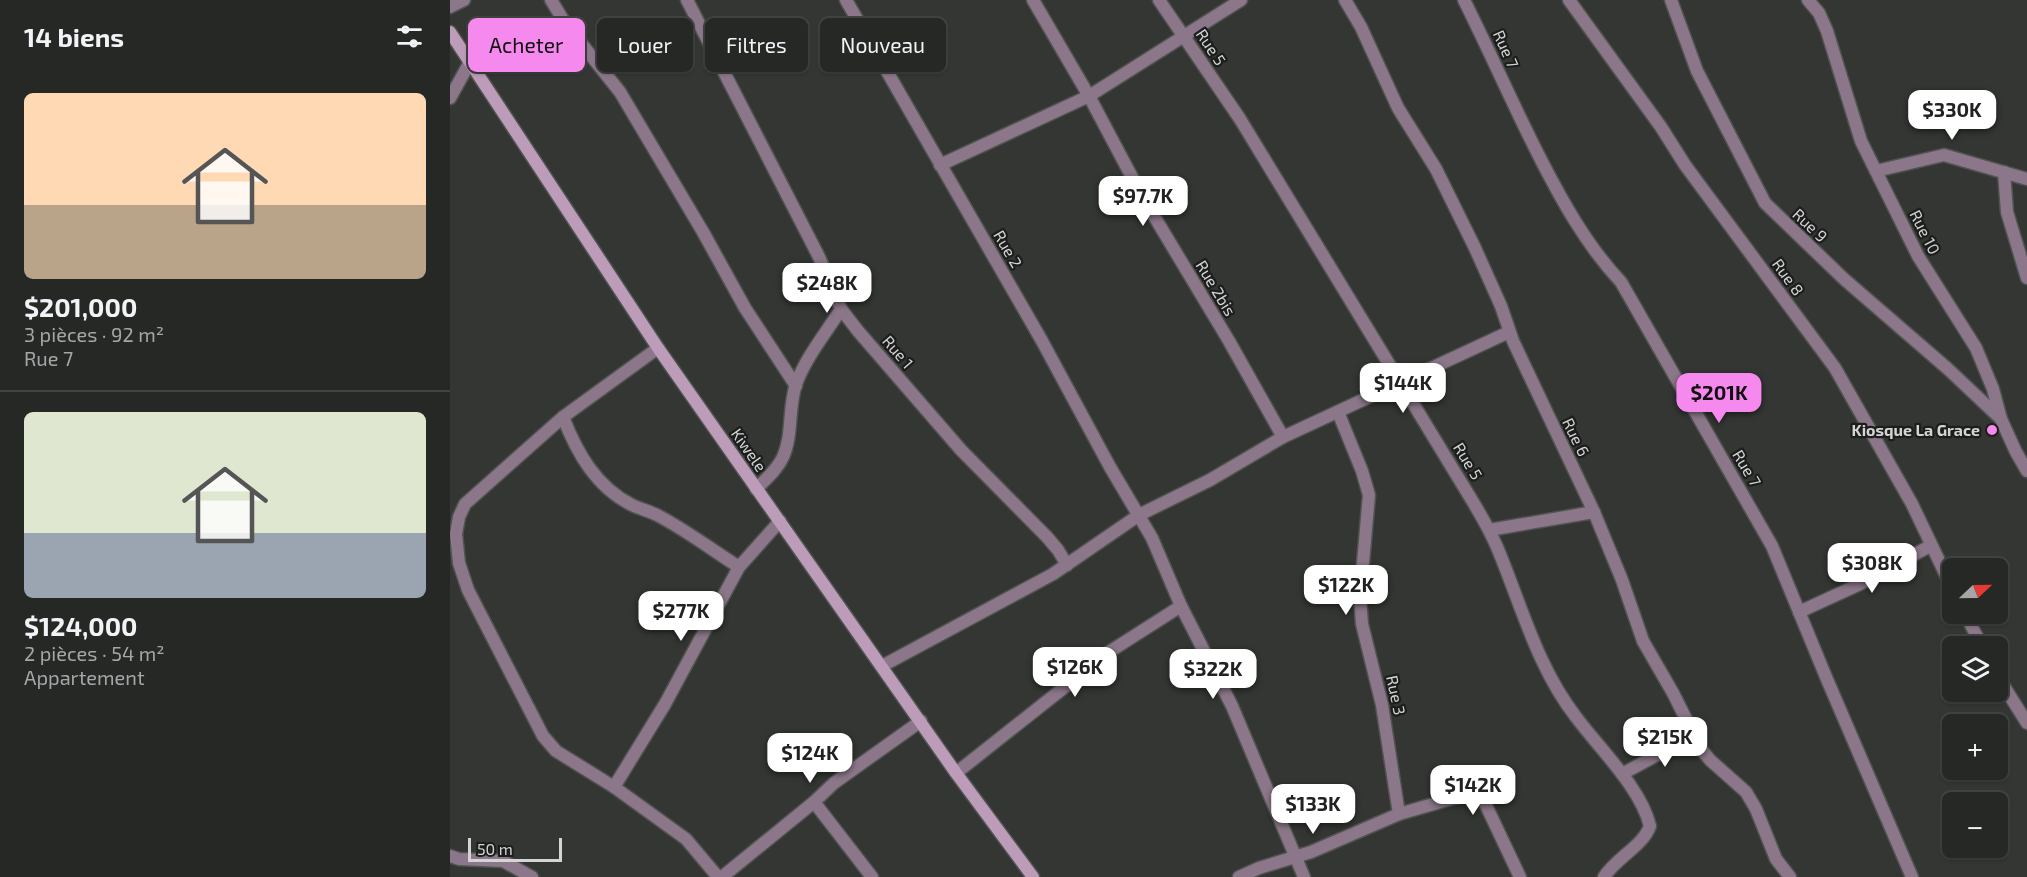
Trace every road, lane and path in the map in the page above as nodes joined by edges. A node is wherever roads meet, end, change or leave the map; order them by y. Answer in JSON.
{"nodes":[{"id":1,"x":464,"y":0,"type":"edge"},
{"id":2,"x":550,"y":0,"type":"edge"},
{"id":3,"x":687,"y":0,"type":"edge"},
{"id":4,"x":846,"y":0,"type":"edge"},
{"id":5,"x":1033,"y":0,"type":"edge"},
{"id":6,"x":1159,"y":0,"type":"edge"},
{"id":7,"x":1241,"y":0,"type":"edge"},
{"id":8,"x":1345,"y":0,"type":"edge"},
{"id":9,"x":1464,"y":0,"type":"edge"},
{"id":10,"x":1569,"y":0,"type":"edge"},
{"id":11,"x":1671,"y":0,"type":"edge"},
{"id":12,"x":1808,"y":0,"type":"edge"},
{"id":13,"x":450,"y":7,"type":"edge"},
{"id":14,"x":450,"y":32,"type":"edge"},
{"id":15,"x":1184,"y":36,"type":"junction"},
{"id":16,"x":468,"y":59,"type":"edge"},
{"id":17,"x":468,"y":66,"type":"edge"},
{"id":18,"x":477,"y":72,"type":"edge"},
{"id":19,"x":1089,"y":96,"type":"junction"},
{"id":20,"x":450,"y":98,"type":"edge"},
{"id":21,"x":940,"y":165,"type":"junction"},
{"id":22,"x":1876,"y":171,"type":"junction"},
{"id":23,"x":2004,"y":172,"type":"junction"},
{"id":24,"x":2027,"y":179,"type":"edge"},
{"id":25,"x":2027,"y":278,"type":"edge"},
{"id":26,"x":841,"y":309,"type":"junction"},
{"id":27,"x":1509,"y":332,"type":"junction"},
{"id":28,"x":658,"y":348,"type":"junction"},
{"id":29,"x":1401,"y":382,"type":"junction"},
{"id":30,"x":796,"y":386,"type":"junction"},
{"id":31,"x":1338,"y":412,"type":"junction"},
{"id":32,"x":563,"y":417,"type":"junction"},
{"id":33,"x":2001,"y":419,"type":"junction"},
{"id":34,"x":1283,"y":437,"type":"junction"},
{"id":35,"x":2027,"y":471,"type":"edge"},
{"id":36,"x":756,"y":489,"type":"junction"},
{"id":37,"x":1594,"y":512,"type":"junction"},
{"id":38,"x":1139,"y":515,"type":"junction"},
{"id":39,"x":780,"y":521,"type":"junction"},
{"id":40,"x":1489,"y":530,"type":"junction"},
{"id":41,"x":1930,"y":546,"type":"junction"},
{"id":42,"x":1066,"y":565,"type":"junction"},
{"id":43,"x":739,"y":567,"type":"junction"},
{"id":44,"x":1942,"y":569,"type":"edge"},
{"id":45,"x":1182,"y":606,"type":"junction"},
{"id":46,"x":1799,"y":612,"type":"junction"},
{"id":47,"x":882,"y":666,"type":"junction"},
{"id":48,"x":2008,"y":693,"type":"edge"},
{"id":49,"x":921,"y":721,"type":"junction"},
{"id":50,"x":2027,"y":723,"type":"edge"},
{"id":51,"x":1694,"y":735,"type":"junction"},
{"id":52,"x":956,"y":772,"type":"junction"},
{"id":53,"x":1622,"y":774,"type":"junction"},
{"id":54,"x":614,"y":787,"type":"junction"},
{"id":55,"x":814,"y":802,"type":"junction"},
{"id":56,"x":1399,"y":814,"type":"junction"},
{"id":57,"x":450,"y":856,"type":"edge"},
{"id":58,"x":1296,"y":858,"type":"junction"},
{"id":59,"x":532,"y":877,"type":"edge"},
{"id":60,"x":720,"y":877,"type":"edge"},
{"id":61,"x":872,"y":877,"type":"edge"},
{"id":62,"x":1033,"y":877,"type":"edge"},
{"id":63,"x":1239,"y":877,"type":"edge"},
{"id":64,"x":1304,"y":877,"type":"edge"},
{"id":65,"x":1520,"y":877,"type":"edge"},
{"id":66,"x":1604,"y":877,"type":"edge"},
{"id":67,"x":1790,"y":877,"type":"edge"},
{"id":68,"x":1912,"y":877,"type":"edge"}],
"edges":[{"from":1,"to":13,"type":"street"},
{"from":2,"to":30,"type":"street"},
{"from":3,"to":26,"type":"street","name":"Rue 1"},
{"from":4,"to":21,"type":"street","name":"Rue 2"},
{"from":5,"to":19,"type":"street","name":"Rue 2bis"},
{"from":6,"to":15,"type":"street","name":"Rue 5"},
{"from":7,"to":15,"type":"street"},
{"from":8,"to":27,"type":"street","name":"Rue 6"},
{"from":9,"to":46,"type":"street","name":"Rue 7"},
{"from":10,"to":41,"type":"street","name":"Rue 8"},
{"from":11,"to":33,"type":"street","name":"Rue 9"},
{"from":12,"to":22,"type":"street","name":"Rue 10"},
{"from":14,"to":16,"type":"street","name":"Kiwele"},
{"from":15,"to":19,"type":"street"},
{"from":15,"to":29,"type":"street","name":"Rue 5"},
{"from":17,"to":20,"type":"street"},
{"from":18,"to":28,"type":"street","name":"Kiwele"},
{"from":19,"to":21,"type":"street"},
{"from":19,"to":34,"type":"street","name":"Rue 2bis"},
{"from":21,"to":38,"type":"street","name":"Rue 2"},
{"from":22,"to":23,"type":"street"},
{"from":22,"to":33,"type":"street","name":"Rue 10"},
{"from":23,"to":24,"type":"street"},
{"from":23,"to":25,"type":"street"},
{"from":26,"to":30,"type":"street"},
{"from":26,"to":42,"type":"street","name":"Rue 1"},
{"from":27,"to":29,"type":"street"},
{"from":27,"to":37,"type":"street","name":"Rue 6"},
{"from":28,"to":32,"type":"street"},
{"from":28,"to":36,"type":"street","name":"Kiwele"},
{"from":29,"to":31,"type":"street"},
{"from":29,"to":40,"type":"street","name":"Rue 5"},
{"from":30,"to":36,"type":"street"},
{"from":31,"to":34,"type":"street"},
{"from":31,"to":56,"type":"street","name":"Rue 3"},
{"from":32,"to":43,"type":"street"},
{"from":32,"to":54,"type":"street"},
{"from":33,"to":35,"type":"street","name":"Rue 10"},
{"from":34,"to":38,"type":"street"},
{"from":36,"to":39,"type":"street","name":"Kiwele"},
{"from":37,"to":40,"type":"street"},
{"from":37,"to":51,"type":"street","name":"Rue 6"},
{"from":38,"to":42,"type":"street"},
{"from":38,"to":45,"type":"street"},
{"from":39,"to":43,"type":"street"},
{"from":39,"to":47,"type":"street","name":"Kiwele"},
{"from":40,"to":53,"type":"street","name":"Rue 5"},
{"from":41,"to":44,"type":"street","name":"Rue 8"},
{"from":41,"to":46,"type":"street"},
{"from":42,"to":47,"type":"street"},
{"from":43,"to":54,"type":"street"},
{"from":45,"to":52,"type":"street"},
{"from":45,"to":58,"type":"street"},
{"from":46,"to":68,"type":"street","name":"Rue 7"},
{"from":47,"to":49,"type":"street","name":"Kiwele"},
{"from":48,"to":50,"type":"street"},
{"from":49,"to":52,"type":"street","name":"Kiwele"},
{"from":49,"to":55,"type":"street"},
{"from":51,"to":53,"type":"street"},
{"from":51,"to":67,"type":"street","name":"Rue 6"},
{"from":52,"to":62,"type":"street","name":"Kiwele"},
{"from":53,"to":66,"type":"street","name":"Rue 5"},
{"from":54,"to":60,"type":"street"},
{"from":55,"to":60,"type":"street"},
{"from":55,"to":61,"type":"street"},
{"from":56,"to":58,"type":"street"},
{"from":56,"to":65,"type":"street"},
{"from":57,"to":59,"type":"street"},
{"from":58,"to":63,"type":"street"},
{"from":58,"to":64,"type":"street"}]}
